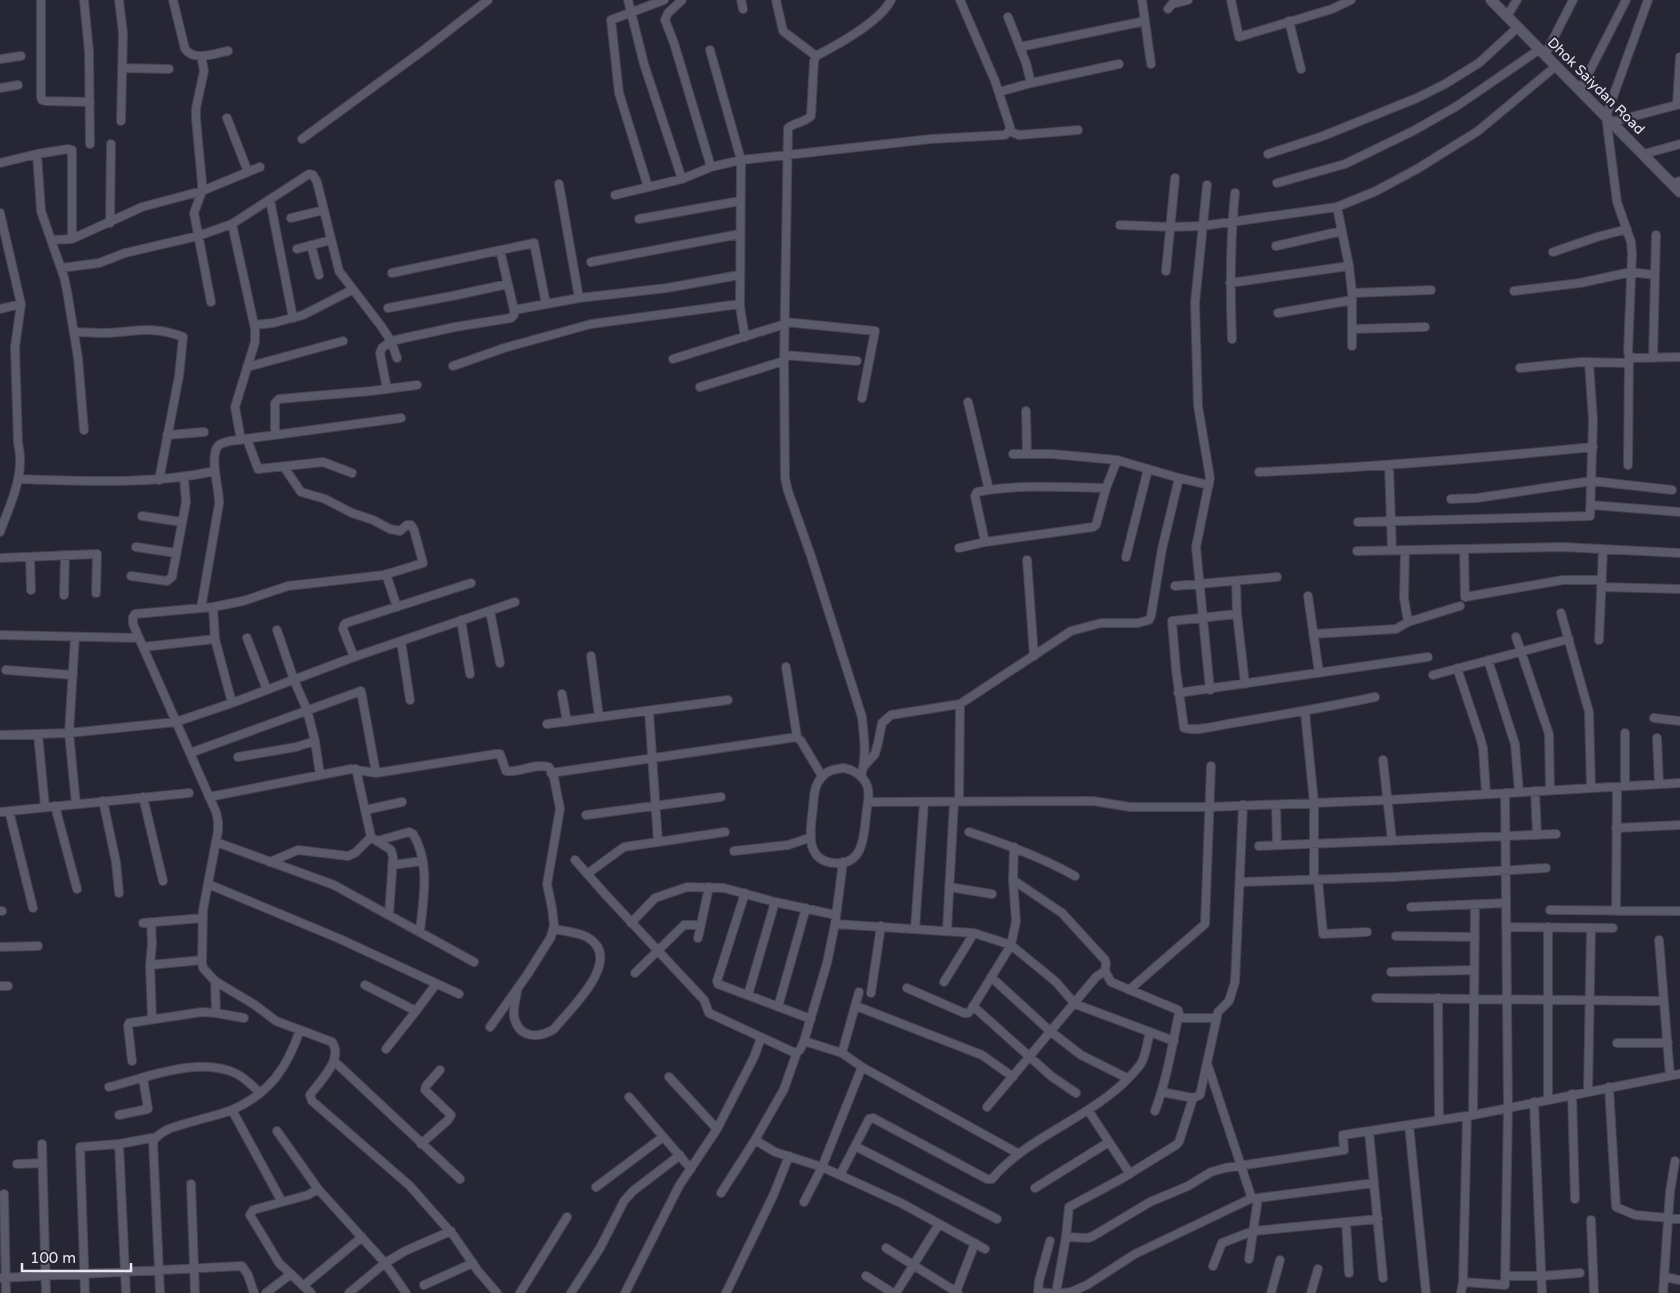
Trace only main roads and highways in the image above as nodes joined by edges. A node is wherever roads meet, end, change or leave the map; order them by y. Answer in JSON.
{"nodes":[{"id":1,"x":1491,"y":0,"type":"edge"},
{"id":2,"x":1676,"y":182,"type":"edge"},
{"id":3,"x":1680,"y":192,"type":"edge"}],
"edges":[{"from":1,"to":2,"type":"main road","name":"Dhok Saiydan Road"},
{"from":2,"to":3,"type":"main road","name":"Dhok Saiydan Road"}]}
